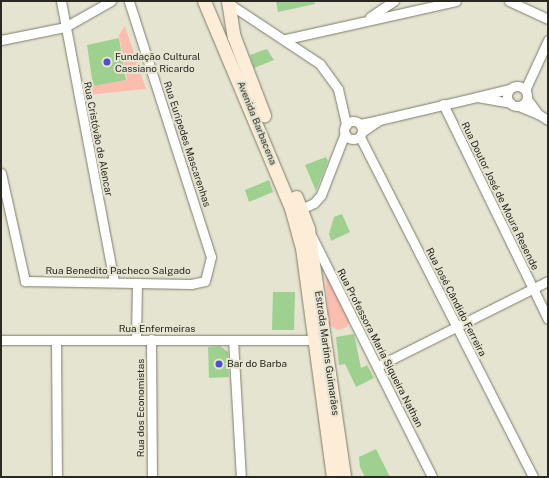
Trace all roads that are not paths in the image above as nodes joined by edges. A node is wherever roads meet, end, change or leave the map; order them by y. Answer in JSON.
{"nodes":[{"id":1,"x":61,"y":1,"type":"edge"},
{"id":2,"x":111,"y":1,"type":"edge"},
{"id":3,"x":129,"y":1,"type":"edge"},
{"id":4,"x":204,"y":1,"type":"edge"},
{"id":5,"x":394,"y":1,"type":"edge"},
{"id":6,"x":456,"y":1,"type":"edge"},
{"id":7,"x":508,"y":1,"type":"edge"},
{"id":8,"x":227,"y":2,"type":"edge"},
{"id":9,"x":367,"y":19,"type":"junction"},
{"id":10,"x":548,"y":20,"type":"edge"},
{"id":11,"x":65,"y":27,"type":"junction"},
{"id":12,"x":286,"y":39,"type":"junction"},
{"id":13,"x":1,"y":40,"type":"edge"},
{"id":14,"x":548,"y":40,"type":"edge"},
{"id":15,"x":509,"y":89,"type":"junction"},
{"id":16,"x":477,"y":97,"type":"junction"},
{"id":17,"x":524,"y":98,"type":"junction"},
{"id":18,"x":510,"y":103,"type":"junction"},
{"id":19,"x":443,"y":104,"type":"junction"},
{"id":20,"x":548,"y":120,"type":"edge"},
{"id":21,"x":345,"y":129,"type":"junction"},
{"id":22,"x":360,"y":131,"type":"junction"},
{"id":23,"x":1,"y":173,"type":"edge"},
{"id":24,"x":301,"y":209,"type":"junction"},
{"id":25,"x":308,"y":229,"type":"junction"},
{"id":26,"x":302,"y":248,"type":"joint"},
{"id":27,"x":210,"y":272,"type":"joint"},
{"id":28,"x":548,"y":281,"type":"edge"},
{"id":29,"x":114,"y":282,"type":"junction"},
{"id":30,"x":137,"y":283,"type":"junction"},
{"id":31,"x":533,"y":289,"type":"junction"},
{"id":32,"x":548,"y":319,"type":"edge"},
{"id":33,"x":457,"y":328,"type":"junction"},
{"id":34,"x":136,"y":339,"type":"junction"},
{"id":35,"x":151,"y":339,"type":"junction"},
{"id":36,"x":1,"y":340,"type":"edge"},
{"id":37,"x":56,"y":340,"type":"junction"},
{"id":38,"x":233,"y":340,"type":"junction"},
{"id":39,"x":314,"y":340,"type":"junction"},
{"id":40,"x":378,"y":366,"type":"junction"},
{"id":41,"x":57,"y":477,"type":"edge"},
{"id":42,"x":152,"y":477,"type":"edge"},
{"id":43,"x":240,"y":477,"type":"edge"},
{"id":44,"x":333,"y":477,"type":"edge"},
{"id":45,"x":344,"y":477,"type":"edge"},
{"id":46,"x":432,"y":477,"type":"edge"},
{"id":47,"x":533,"y":477,"type":"edge"}],
"edges":[{"from":1,"to":11,"type":"street","name":"Rua Cristóvão de Alencar"},
{"from":2,"to":11,"type":"street"},
{"from":3,"to":27,"type":"street","name":"Rua Euripedes Mascarenhas"},
{"from":4,"to":26,"type":"main road","name":"Avenida Barbacena"},
{"from":5,"to":9,"type":"street"},
{"from":6,"to":9,"type":"street"},
{"from":7,"to":10,"type":"street"},
{"from":8,"to":12,"type":"street"},
{"from":8,"to":24,"type":"main road","name":"Avenida Barbacena"},
{"from":9,"to":12,"type":"street"},
{"from":11,"to":13,"type":"street"},
{"from":11,"to":29,"type":"street","name":"Rua Cristóvão de Alencar"},
{"from":12,"to":21,"type":"street"},
{"from":14,"to":17,"type":"street"},
{"from":15,"to":16,"type":"street"},
{"from":15,"to":17,"type":"street"},
{"from":15,"to":18,"type":"street"},
{"from":16,"to":18,"type":"street"},
{"from":16,"to":19,"type":"street"},
{"from":17,"to":18,"type":"street"},
{"from":17,"to":20,"type":"street"},
{"from":19,"to":22,"type":"street"},
{"from":19,"to":31,"type":"street","name":"Rua Doutor José de Moura Resende"},
{"from":21,"to":22,"type":"street"},
{"from":21,"to":22,"type":"street"},
{"from":21,"to":24,"type":"street"},
{"from":22,"to":33,"type":"street","name":"Rua José Cândido Ferreira"},
{"from":23,"to":29,"type":"street","name":"Rua Benedito Pacheco Salgado"},
{"from":24,"to":25,"type":"main road","name":"Avenida Barbacena"},
{"from":25,"to":40,"type":"street","name":"Rua Professora Maria Siqueira Nathan"},
{"from":25,"to":45,"type":"main road","name":"Estrada Martins Guimarães"},
{"from":26,"to":39,"type":"main road","name":"Estrada Martins Guimarães"},
{"from":27,"to":30,"type":"street","name":"Rua Benedito Pacheco Salgado"},
{"from":28,"to":31,"type":"street"},
{"from":29,"to":30,"type":"street","name":"Rua Benedito Pacheco Salgado"},
{"from":30,"to":34,"type":"street"},
{"from":31,"to":32,"type":"street","name":"Rua Doutor José de Moura Resende"},
{"from":31,"to":33,"type":"street"},
{"from":33,"to":40,"type":"street"},
{"from":33,"to":47,"type":"street","name":"Rua José Cândido Ferreira"},
{"from":34,"to":35,"type":"street","name":"Rua Enfermeiras"},
{"from":34,"to":37,"type":"street","name":"Rua Enfermeiras"},
{"from":35,"to":38,"type":"street","name":"Rua Enfermeiras"},
{"from":35,"to":42,"type":"street","name":"Rua dos Economistas"},
{"from":36,"to":37,"type":"street","name":"Rua Enfermeiras"},
{"from":37,"to":41,"type":"street"},
{"from":38,"to":39,"type":"street","name":"Rua Enfermeiras"},
{"from":38,"to":43,"type":"street"},
{"from":39,"to":44,"type":"main road","name":"Estrada Martins Guimarães"},
{"from":40,"to":46,"type":"street","name":"Rua Professora Maria Siqueira Nathan"}]}
